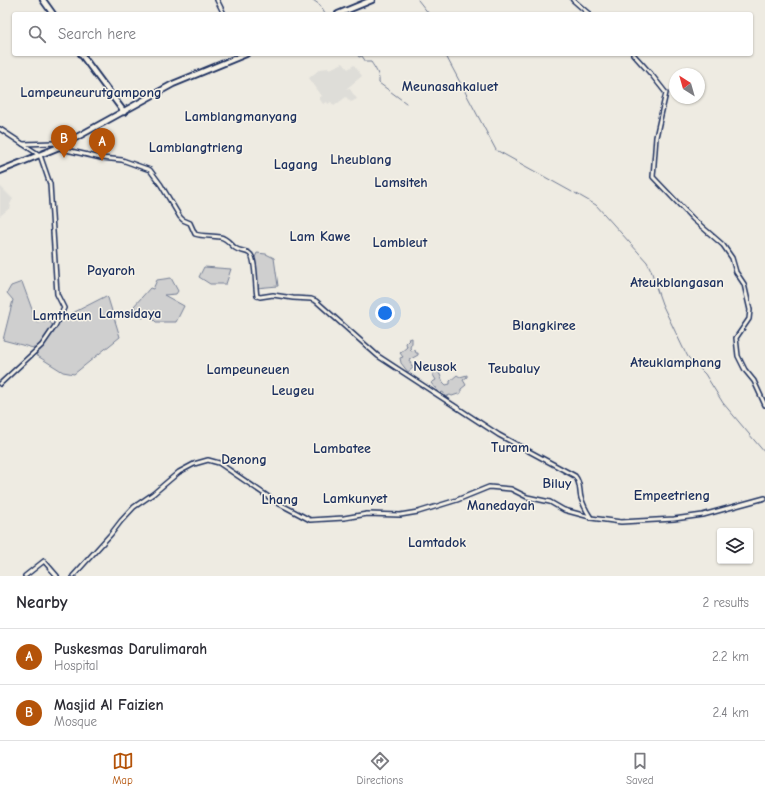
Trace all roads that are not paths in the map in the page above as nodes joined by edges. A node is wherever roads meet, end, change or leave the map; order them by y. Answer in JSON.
{"nodes":[{"id":1,"x":42,"y":0,"type":"edge"},
{"id":2,"x":216,"y":0,"type":"edge"},
{"id":3,"x":372,"y":0,"type":"edge"},
{"id":4,"x":376,"y":0,"type":"edge"},
{"id":5,"x":573,"y":0,"type":"edge"},
{"id":6,"x":51,"y":12,"type":"edge"},
{"id":7,"x":223,"y":12,"type":"edge"},
{"id":8,"x":343,"y":12,"type":"edge"},
{"id":9,"x":348,"y":12,"type":"edge"},
{"id":10,"x":587,"y":12,"type":"edge"},
{"id":11,"x":83,"y":56,"type":"edge"},
{"id":12,"x":237,"y":56,"type":"edge"},
{"id":13,"x":634,"y":56,"type":"edge"},
{"id":14,"x":124,"y":110,"type":"junction"},
{"id":15,"x":0,"y":130,"type":"edge"},
{"id":16,"x":23,"y":144,"type":"junction"},
{"id":17,"x":58,"y":146,"type":"junction"},
{"id":18,"x":38,"y":154,"type":"junction"},
{"id":19,"x":0,"y":170,"type":"edge"},
{"id":20,"x":0,"y":384,"type":"edge"},
{"id":21,"x":765,"y":405,"type":"edge"},
{"id":22,"x":765,"y":498,"type":"edge"},
{"id":23,"x":590,"y":517,"type":"junction"},
{"id":24,"x":25,"y":576,"type":"edge"},
{"id":25,"x":57,"y":576,"type":"edge"},
{"id":26,"x":73,"y":576,"type":"edge"}],
"edges":[{"from":1,"to":6,"type":"highway"},
{"from":2,"to":7,"type":"street"},
{"from":3,"to":8,"type":"highway"},
{"from":4,"to":9,"type":"highway"},
{"from":5,"to":10,"type":"street"},
{"from":11,"to":14,"type":"highway"},
{"from":12,"to":14,"type":"highway"},
{"from":13,"to":21,"type":"street"},
{"from":14,"to":17,"type":"highway"},
{"from":15,"to":16,"type":"street"},
{"from":16,"to":17,"type":"street"},
{"from":16,"to":18,"type":"street"},
{"from":17,"to":18,"type":"highway"},
{"from":17,"to":23,"type":"street"},
{"from":18,"to":19,"type":"highway"},
{"from":18,"to":20,"type":"street"},
{"from":22,"to":23,"type":"street"},
{"from":23,"to":26,"type":"street"},
{"from":24,"to":25,"type":"street"}]}
